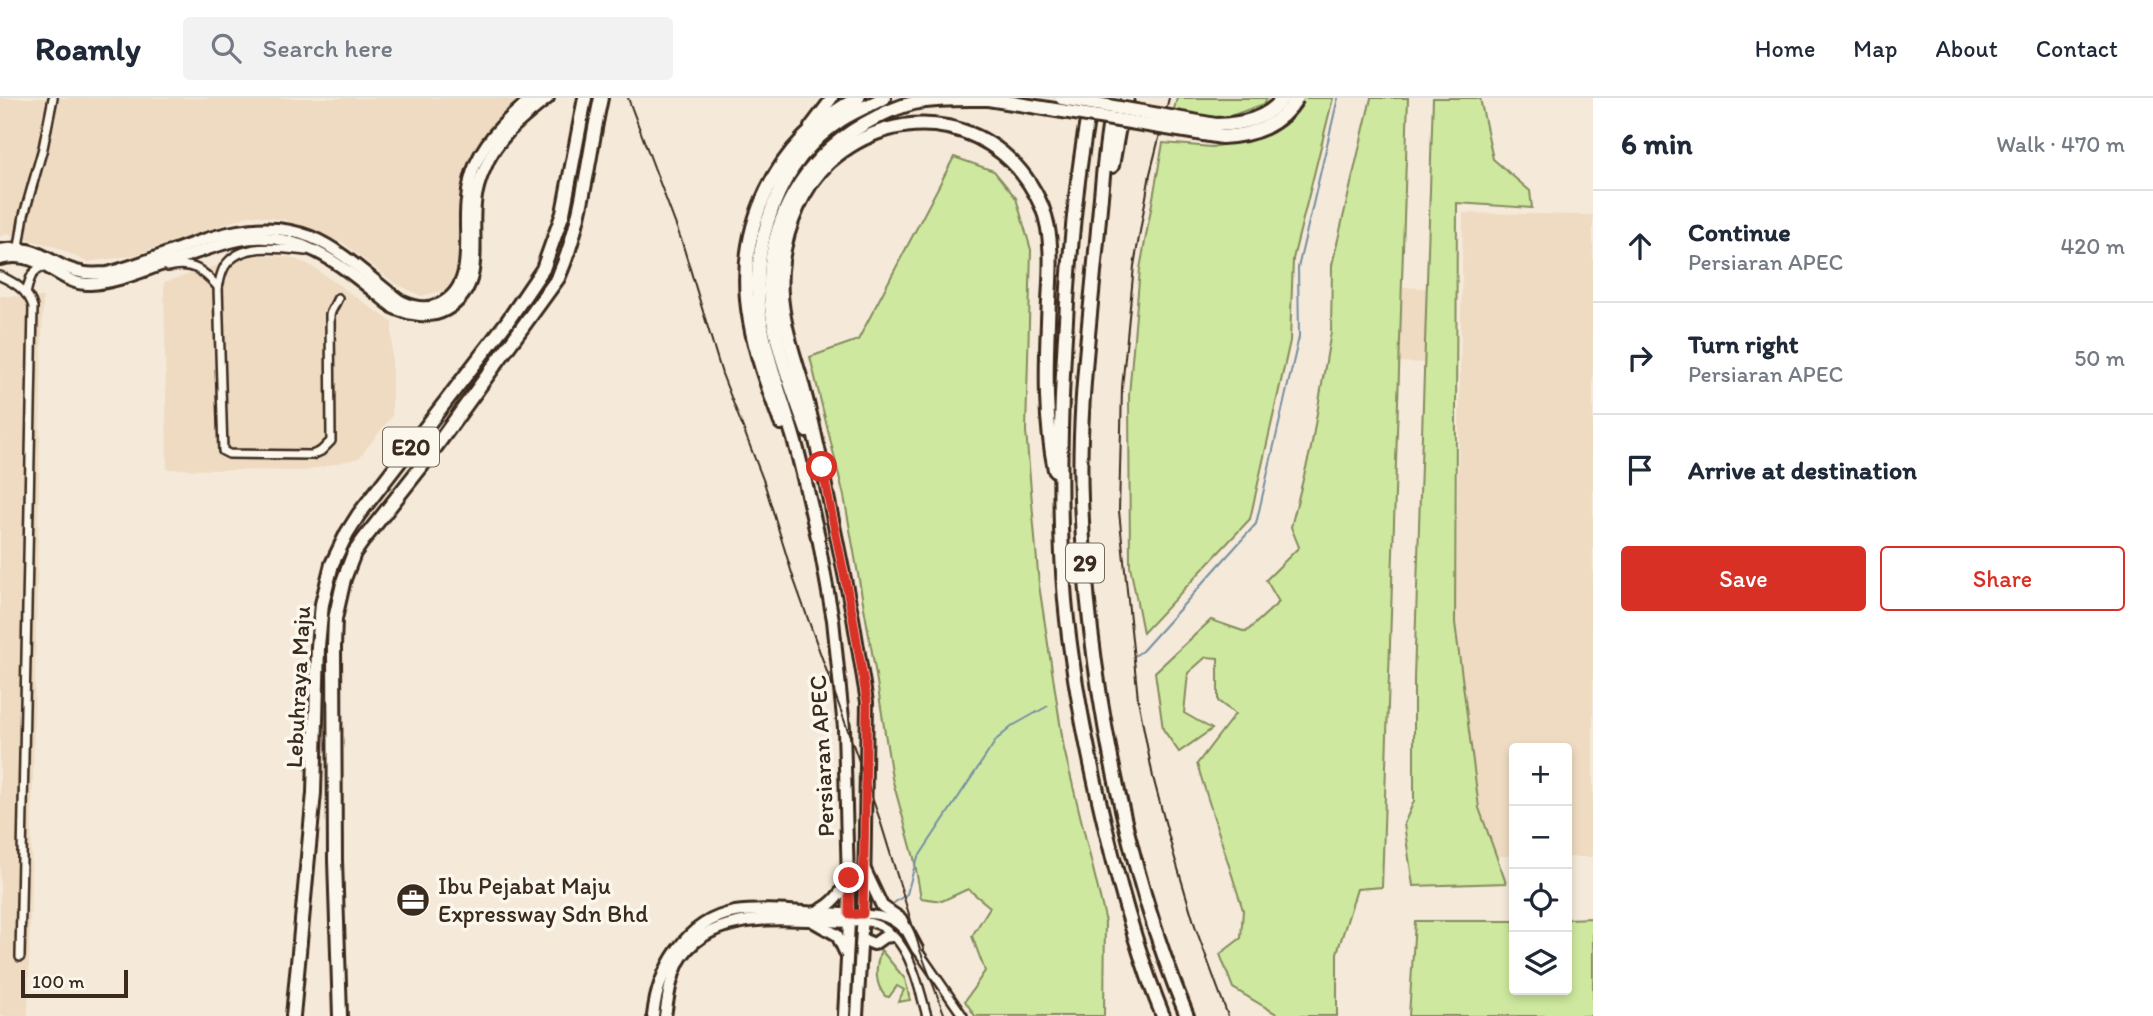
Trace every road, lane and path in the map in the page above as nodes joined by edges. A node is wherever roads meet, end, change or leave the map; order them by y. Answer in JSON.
{"nodes":[{"id":1,"x":53,"y":98,"type":"edge"},
{"id":2,"x":533,"y":98,"type":"edge"},
{"id":3,"x":548,"y":98,"type":"edge"},
{"id":4,"x":585,"y":98,"type":"edge"},
{"id":5,"x":601,"y":98,"type":"edge"},
{"id":6,"x":832,"y":98,"type":"edge"},
{"id":7,"x":858,"y":98,"type":"edge"},
{"id":8,"x":884,"y":98,"type":"edge"},
{"id":9,"x":1062,"y":98,"type":"edge"},
{"id":10,"x":1092,"y":98,"type":"edge"},
{"id":11,"x":1114,"y":98,"type":"edge"},
{"id":12,"x":1127,"y":98,"type":"edge"},
{"id":13,"x":1283,"y":98,"type":"edge"},
{"id":14,"x":1297,"y":98,"type":"edge"},
{"id":15,"x":988,"y":99,"type":"edge"},
{"id":16,"x":793,"y":148,"type":"junction"},
{"id":17,"x":19,"y":247,"type":"junction"},
{"id":18,"x":0,"y":250,"type":"edge"},
{"id":19,"x":323,"y":254,"type":"junction"},
{"id":20,"x":0,"y":260,"type":"edge"},
{"id":21,"x":47,"y":266,"type":"junction"},
{"id":22,"x":1095,"y":268,"type":"junction"},
{"id":23,"x":136,"y":273,"type":"junction"},
{"id":24,"x":0,"y":276,"type":"edge"},
{"id":25,"x":218,"y":287,"type":"junction"},
{"id":26,"x":26,"y":294,"type":"junction"},
{"id":27,"x":338,"y":298,"type":"dead end"},
{"id":28,"x":822,"y":467,"type":"junction"},
{"id":29,"x":1060,"y":491,"type":"junction"},
{"id":30,"x":818,"y":537,"type":"junction"},
{"id":31,"x":864,"y":867,"type":"junction"},
{"id":32,"x":849,"y":878,"type":"junction"},
{"id":33,"x":812,"y":918,"type":"junction"},
{"id":34,"x":849,"y":918,"type":"junction"},
{"id":35,"x":863,"y":918,"type":"junction"},
{"id":36,"x":892,"y":936,"type":"junction"},
{"id":37,"x":862,"y":939,"type":"junction"},
{"id":38,"x":917,"y":949,"type":"junction"},
{"id":39,"x":847,"y":955,"type":"junction"},
{"id":40,"x":20,"y":957,"type":"dead end"},
{"id":41,"x":293,"y":1016,"type":"edge"},
{"id":42,"x":340,"y":1016,"type":"edge"},
{"id":43,"x":653,"y":1016,"type":"edge"},
{"id":44,"x":665,"y":1016,"type":"edge"},
{"id":45,"x":844,"y":1016,"type":"edge"},
{"id":46,"x":857,"y":1016,"type":"edge"},
{"id":47,"x":927,"y":1016,"type":"edge"},
{"id":48,"x":963,"y":1016,"type":"edge"},
{"id":49,"x":1163,"y":1016,"type":"edge"},
{"id":50,"x":1187,"y":1016,"type":"edge"}],
"edges":[{"from":1,"to":17,"type":"street"},
{"from":2,"to":17,"type":"main road"},
{"from":3,"to":19,"type":"main road"},
{"from":4,"to":41,"type":"highway","name":"Lebuhraya Maju","number":"E20"},
{"from":5,"to":42,"type":"highway","name":"Lebuhraya Maju","number":"E20"},
{"from":6,"to":16,"type":"main road"},
{"from":7,"to":16,"type":"highway"},
{"from":8,"to":30,"type":"highway"},
{"from":9,"to":13,"type":"highway","bridge":true},
{"from":10,"to":29,"type":"highway","number":"29"},
{"from":11,"to":22,"type":"highway","number":"29"},
{"from":12,"to":22,"type":"highway"},
{"from":14,"to":15,"type":"highway","bridge":true},
{"from":15,"to":28,"type":"highway"},
{"from":16,"to":30,"type":"highway"},
{"from":17,"to":18,"type":"main road"},
{"from":19,"to":23,"type":"main road"},
{"from":19,"to":25,"type":"street"},
{"from":20,"to":21,"type":"main road"},
{"from":21,"to":23,"type":"main road"},
{"from":21,"to":26,"type":"street"},
{"from":22,"to":50,"type":"highway","number":"29"},
{"from":23,"to":25,"type":"street"},
{"from":24,"to":26,"type":"street"},
{"from":25,"to":27,"type":"street"},
{"from":26,"to":40,"type":"street"},
{"from":28,"to":29,"type":"highway"},
{"from":28,"to":31,"type":"main road","name":"Persiaran APEC"},
{"from":29,"to":49,"type":"highway","number":"29"},
{"from":30,"to":32,"type":"main road","name":"Persiaran APEC"},
{"from":31,"to":35,"type":"main road","name":"Persiaran APEC"},
{"from":31,"to":38,"type":"main road"},
{"from":32,"to":33,"type":"main road"},
{"from":32,"to":34,"type":"main road","name":"Persiaran APEC"},
{"from":33,"to":34,"type":"main road"},
{"from":33,"to":39,"type":"main road"},
{"from":33,"to":43,"type":"main road"},
{"from":33,"to":44,"type":"main road"},
{"from":34,"to":35,"type":"street"},
{"from":34,"to":39,"type":"main road","name":"Persiaran APEC"},
{"from":35,"to":36,"type":"street"},
{"from":35,"to":37,"type":"main road","name":"Persiaran APEC"},
{"from":35,"to":38,"type":"street"},
{"from":36,"to":37,"type":"main road"},
{"from":36,"to":47,"type":"street"},
{"from":37,"to":46,"type":"main road","name":"Persiaran APEC"},
{"from":38,"to":48,"type":"street"},
{"from":39,"to":45,"type":"main road","name":"Persiaran APEC"}]}
